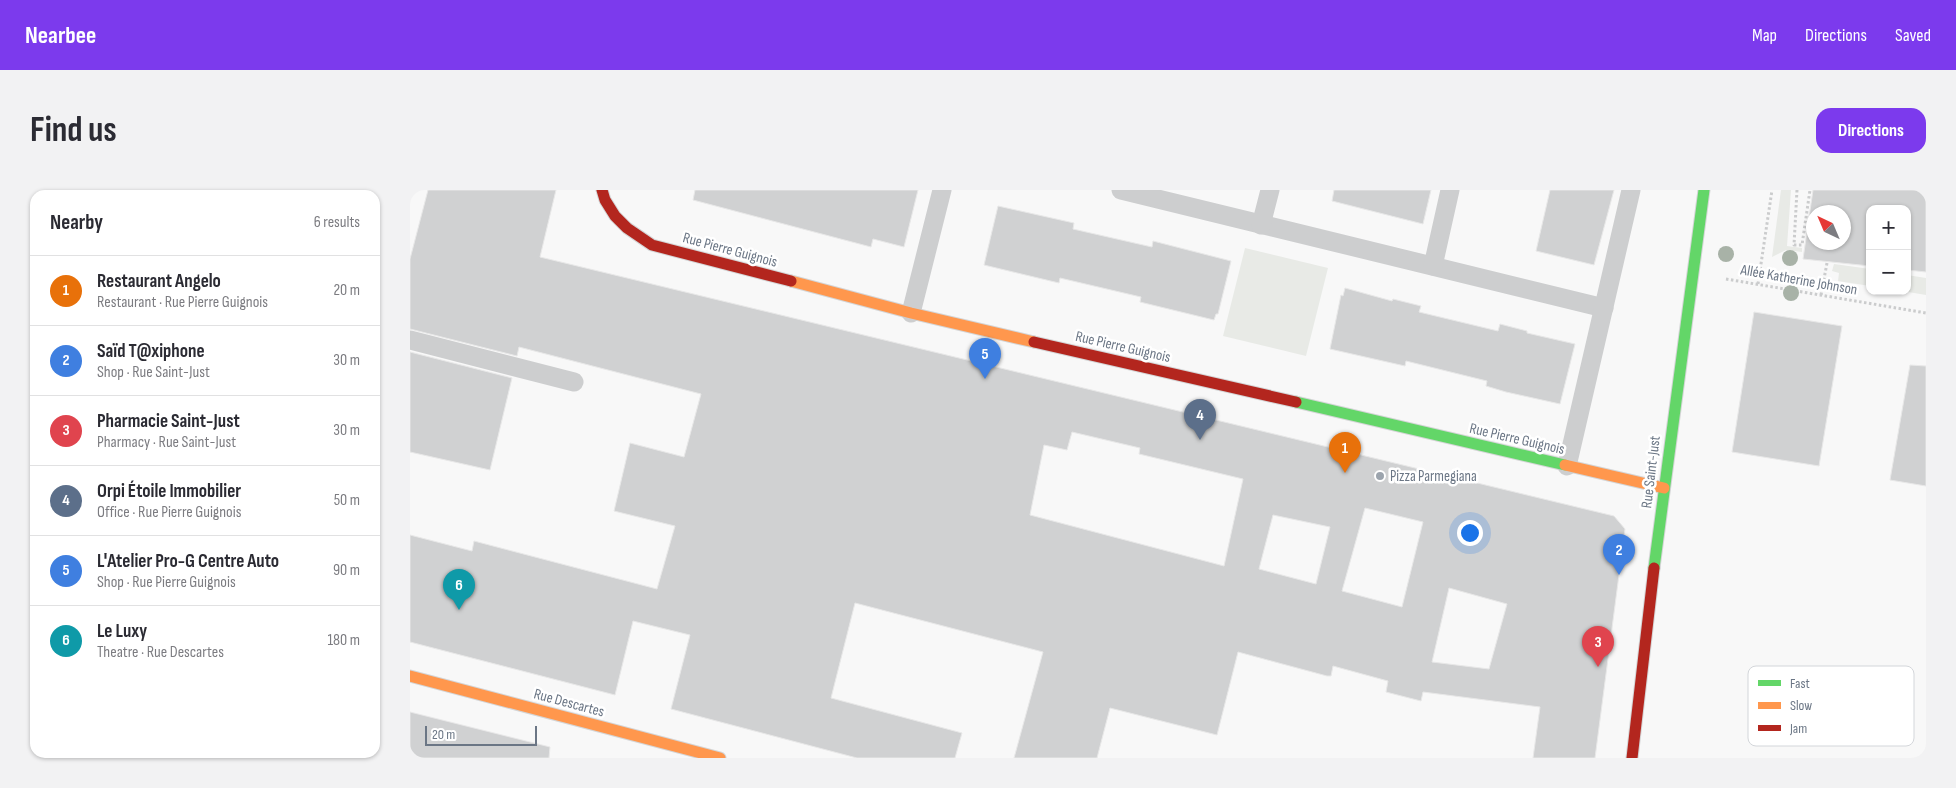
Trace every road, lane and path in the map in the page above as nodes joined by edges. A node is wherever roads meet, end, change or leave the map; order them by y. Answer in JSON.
{"nodes":[{"id":1,"x":602,"y":190,"type":"edge"},
{"id":2,"x":942,"y":190,"type":"edge"},
{"id":3,"x":1121,"y":190,"type":"edge"},
{"id":4,"x":1270,"y":190,"type":"edge"},
{"id":5,"x":1450,"y":190,"type":"edge"},
{"id":6,"x":1631,"y":190,"type":"edge"},
{"id":7,"x":1704,"y":190,"type":"edge"},
{"id":8,"x":1772,"y":190,"type":"edge"},
{"id":9,"x":1797,"y":190,"type":"edge"},
{"id":10,"x":1810,"y":190,"type":"edge"},
{"id":11,"x":1261,"y":225,"type":"junction"},
{"id":12,"x":1826,"y":263,"type":"dead end"},
{"id":13,"x":1433,"y":266,"type":"junction"},
{"id":14,"x":1726,"y":278,"type":"dead end"},
{"id":15,"x":1758,"y":284,"type":"junction"},
{"id":16,"x":1821,"y":295,"type":"junction"},
{"id":17,"x":1604,"y":308,"type":"junction"},
{"id":18,"x":911,"y":313,"type":"junction"},
{"id":19,"x":1926,"y":313,"type":"edge"},
{"id":20,"x":410,"y":340,"type":"edge"},
{"id":21,"x":574,"y":382,"type":"dead end"},
{"id":22,"x":1567,"y":466,"type":"junction"},
{"id":23,"x":1664,"y":488,"type":"junction"},
{"id":24,"x":410,"y":676,"type":"edge"},
{"id":25,"x":720,"y":758,"type":"edge"},
{"id":26,"x":1632,"y":758,"type":"edge"}],
"edges":[{"from":1,"to":18,"type":"street","name":"Rue Pierre Guignois"},
{"from":2,"to":18,"type":"lane"},
{"from":3,"to":11,"type":"lane"},
{"from":4,"to":11,"type":"lane"},
{"from":5,"to":13,"type":"lane"},
{"from":6,"to":17,"type":"lane"},
{"from":7,"to":23,"type":"street","name":"Rue Saint-Just"},
{"from":8,"to":15,"type":"path"},
{"from":9,"to":10,"type":"path"},
{"from":11,"to":13,"type":"lane"},
{"from":12,"to":16,"type":"path"},
{"from":13,"to":17,"type":"lane"},
{"from":14,"to":15,"type":"path","name":"Allée Katherine Johnson"},
{"from":15,"to":16,"type":"path","name":"Allée Katherine Johnson"},
{"from":16,"to":19,"type":"path","name":"Allée Katherine Johnson"},
{"from":17,"to":22,"type":"lane"},
{"from":18,"to":22,"type":"street","name":"Rue Pierre Guignois"},
{"from":20,"to":21,"type":"lane"},
{"from":22,"to":23,"type":"street","name":"Rue Pierre Guignois"},
{"from":23,"to":26,"type":"street","name":"Rue Saint-Just"},
{"from":24,"to":25,"type":"street","name":"Rue Descartes"}]}
